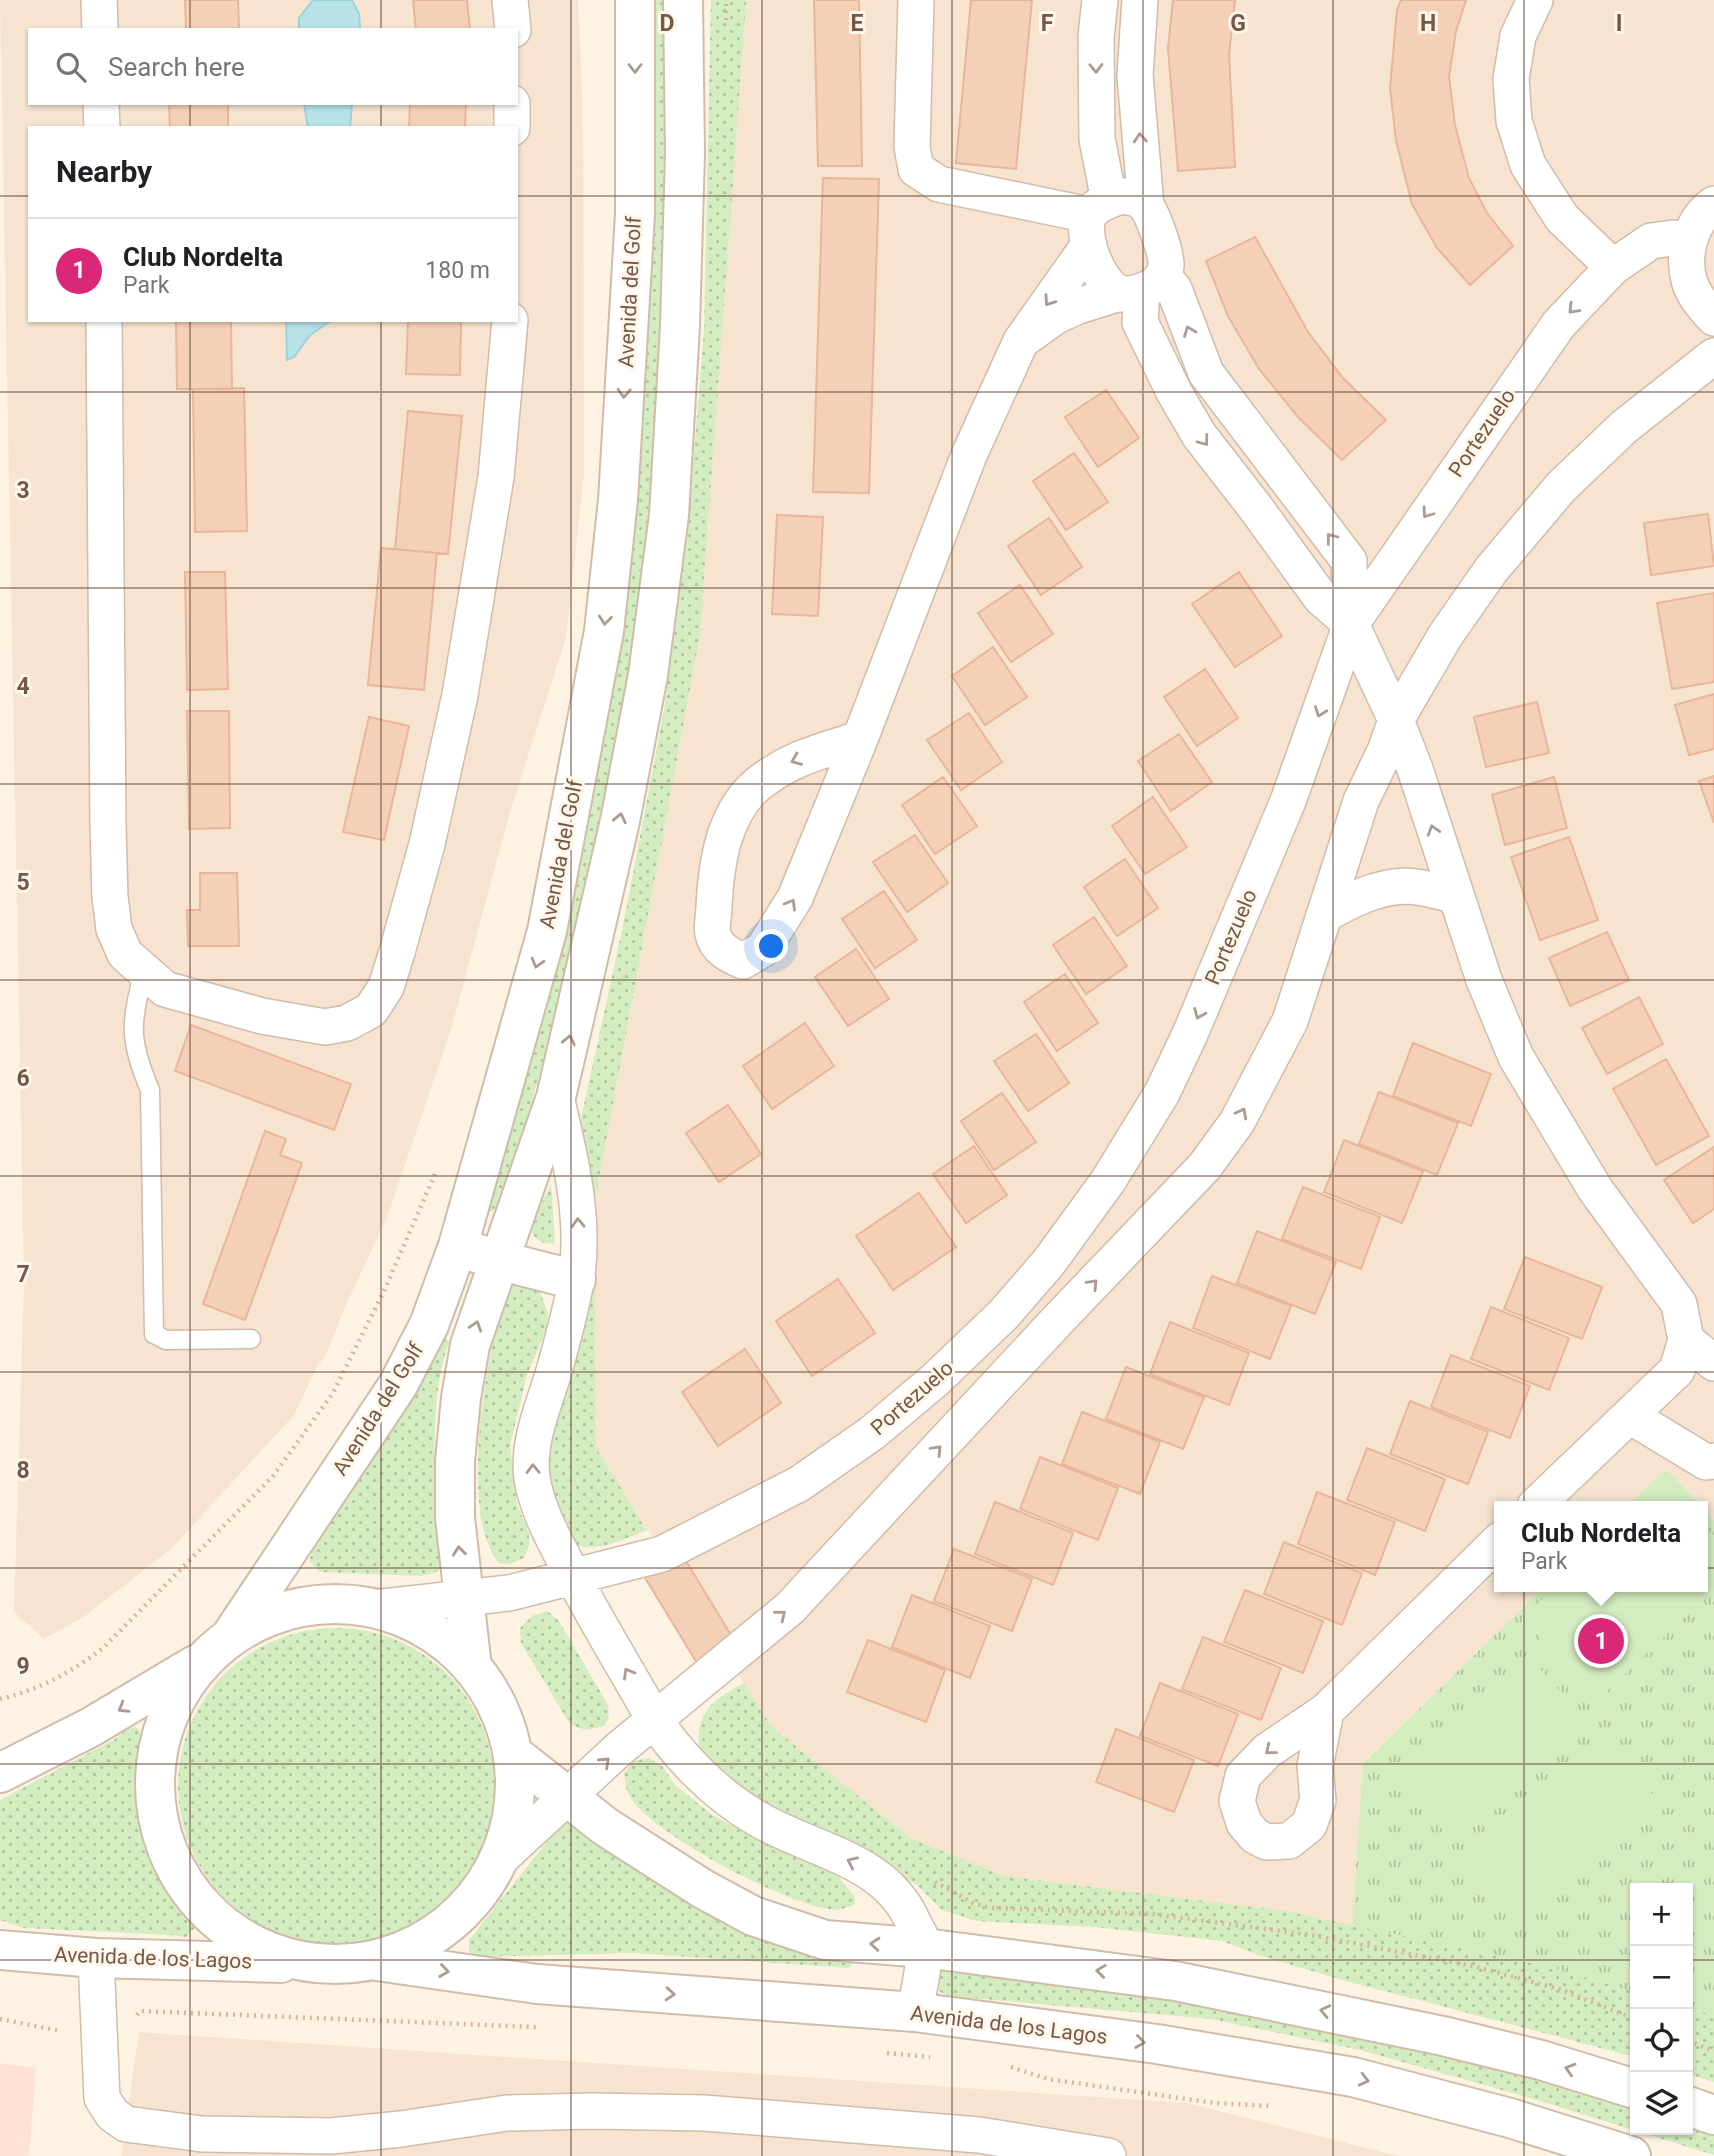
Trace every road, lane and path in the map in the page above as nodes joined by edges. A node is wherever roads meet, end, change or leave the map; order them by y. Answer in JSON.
{"nodes":[{"id":1,"x":99,"y":0,"type":"edge"},
{"id":2,"x":510,"y":0,"type":"edge"},
{"id":3,"x":635,"y":0,"type":"edge"},
{"id":4,"x":683,"y":0,"type":"edge"},
{"id":5,"x":915,"y":0,"type":"edge"},
{"id":6,"x":1100,"y":0,"type":"edge"},
{"id":7,"x":1140,"y":0,"type":"edge"},
{"id":8,"x":1535,"y":0,"type":"edge"},
{"id":9,"x":100,"y":28,"type":"edge"},
{"id":10,"x":513,"y":28,"type":"edge"},
{"id":11,"x":102,"y":105,"type":"edge"},
{"id":12,"x":512,"y":105,"type":"edge"},
{"id":13,"x":102,"y":126,"type":"edge"},
{"id":14,"x":512,"y":126,"type":"edge"},
{"id":15,"x":1714,"y":204,"type":"edge"},
{"id":16,"x":1146,"y":206,"type":"junction"},
{"id":17,"x":1096,"y":220,"type":"junction"},
{"id":18,"x":1689,"y":240,"type":"junction"},
{"id":19,"x":1613,"y":267,"type":"junction"},
{"id":20,"x":1142,"y":287,"type":"junction"},
{"id":21,"x":1714,"y":318,"type":"edge"},
{"id":22,"x":104,"y":322,"type":"edge"},
{"id":23,"x":510,"y":322,"type":"edge"},
{"id":24,"x":1021,"y":341,"type":"junction"},
{"id":25,"x":1714,"y":356,"type":"edge"},
{"id":26,"x":1206,"y":373,"type":"junction"},
{"id":27,"x":1174,"y":393,"type":"junction"},
{"id":28,"x":1289,"y":483,"type":"junction"},
{"id":29,"x":1255,"y":507,"type":"junction"},
{"id":30,"x":1351,"y":624,"type":"junction"},
{"id":31,"x":1396,"y":720,"type":"junction"},
{"id":32,"x":860,"y":739,"type":"junction"},
{"id":33,"x":1455,"y":895,"type":"junction"},
{"id":34,"x":1326,"y":914,"type":"junction"},
{"id":35,"x":144,"y":972,"type":"junction"},
{"id":36,"x":556,"y":1097,"type":"junction"},
{"id":37,"x":436,"y":1170,"type":"dead end"},
{"id":38,"x":458,"y":1246,"type":"junction"},
{"id":39,"x":498,"y":1260,"type":"junction"},
{"id":40,"x":576,"y":1280,"type":"junction"},
{"id":41,"x":251,"y":1339,"type":"dead end"},
{"id":42,"x":1686,"y":1340,"type":"junction"},
{"id":43,"x":1714,"y":1363,"type":"edge"},
{"id":44,"x":1630,"y":1416,"type":"junction"},
{"id":45,"x":1714,"y":1461,"type":"edge"},
{"id":46,"x":1540,"y":1501,"type":"edge"},
{"id":47,"x":1494,"y":1546,"type":"edge"},
{"id":48,"x":573,"y":1577,"type":"junction"},
{"id":49,"x":465,"y":1597,"type":"junction"},
{"id":50,"x":374,"y":1608,"type":"junction"},
{"id":51,"x":217,"y":1648,"type":"junction"},
{"id":52,"x":472,"y":1668,"type":"junction"},
{"id":53,"x":0,"y":1699,"type":"edge"},
{"id":54,"x":1326,"y":1711,"type":"dead end"},
{"id":55,"x":655,"y":1719,"type":"junction"},
{"id":56,"x":513,"y":1754,"type":"junction"},
{"id":57,"x":0,"y":1773,"type":"edge"},
{"id":58,"x":568,"y":1797,"type":"junction"},
{"id":59,"x":500,"y":1858,"type":"junction"},
{"id":60,"x":926,"y":1878,"type":"dead end"},
{"id":61,"x":925,"y":1948,"type":"junction"},
{"id":62,"x":0,"y":1950,"type":"edge"},
{"id":63,"x":96,"y":1958,"type":"junction"},
{"id":64,"x":377,"y":1961,"type":"junction"},
{"id":65,"x":307,"y":1964,"type":"junction"},
{"id":66,"x":915,"y":2012,"type":"junction"},
{"id":67,"x":1630,"y":2017,"type":"edge"},
{"id":68,"x":0,"y":2019,"type":"edge"},
{"id":69,"x":544,"y":2027,"type":"dead end"},
{"id":70,"x":100,"y":2034,"type":"junction"},
{"id":71,"x":1693,"y":2043,"type":"edge"},
{"id":72,"x":1714,"y":2051,"type":"edge"},
{"id":73,"x":877,"y":2052,"type":"dead end"},
{"id":74,"x":933,"y":2057,"type":"dead end"},
{"id":75,"x":1003,"y":2064,"type":"dead end"},
{"id":76,"x":1630,"y":2087,"type":"edge"},
{"id":77,"x":1282,"y":2106,"type":"dead end"},
{"id":78,"x":1693,"y":2108,"type":"edge"},
{"id":79,"x":1714,"y":2115,"type":"edge"},
{"id":80,"x":457,"y":2120,"type":"junction"},
{"id":81,"x":202,"y":2134,"type":"junction"},
{"id":82,"x":238,"y":2156,"type":"edge"},
{"id":83,"x":366,"y":2156,"type":"edge"},
{"id":84,"x":1108,"y":2156,"type":"edge"},
{"id":85,"x":1631,"y":2156,"type":"edge"}],
"edges":[{"from":1,"to":9,"type":"street"},
{"from":2,"to":10,"type":"street"},
{"from":3,"to":38,"type":"street","name":"Avenida del Golf","one_way":true},
{"from":36,"to":4,"type":"street","one_way":true},
{"from":5,"to":17,"type":"street"},
{"from":6,"to":17,"type":"street","one_way":true},
{"from":16,"to":7,"type":"street","one_way":true},
{"from":8,"to":19,"type":"street"},
{"from":11,"to":13,"type":"street"},
{"from":12,"to":14,"type":"street"},
{"from":15,"to":18,"type":"street"},
{"from":16,"to":17,"type":"street"},
{"from":16,"to":20,"type":"street"},
{"from":17,"to":20,"type":"street"},
{"from":17,"to":24,"type":"street","one_way":true},
{"from":18,"to":19,"type":"street","name":"Portezuelo"},
{"from":18,"to":21,"type":"street"},
{"from":19,"to":30,"type":"street","name":"Portezuelo","one_way":true},
{"from":20,"to":24,"type":"street"},
{"from":26,"to":20,"type":"street","one_way":true},
{"from":20,"to":27,"type":"street"},
{"from":22,"to":35,"type":"street"},
{"from":23,"to":35,"type":"street"},
{"from":24,"to":32,"type":"street"},
{"from":25,"to":31,"type":"street"},
{"from":26,"to":27,"type":"street"},
{"from":26,"to":28,"type":"street"},
{"from":27,"to":29,"type":"street","one_way":true},
{"from":28,"to":29,"type":"street"},
{"from":30,"to":28,"type":"street","one_way":true},
{"from":29,"to":30,"type":"street"},
{"from":30,"to":31,"type":"street"},
{"from":30,"to":48,"type":"street","name":"Portezuelo","one_way":true},
{"from":33,"to":31,"type":"street","one_way":true},
{"from":31,"to":34,"type":"street"},
{"from":32,"to":32,"type":"street","one_way":true},
{"from":33,"to":34,"type":"street"},
{"from":33,"to":42,"type":"street"},
{"from":55,"to":34,"type":"street","one_way":true},
{"from":35,"to":41,"type":"lane"},
{"from":36,"to":39,"type":"street"},
{"from":40,"to":36,"type":"street","one_way":true},
{"from":37,"to":53,"type":"path"},
{"from":38,"to":39,"type":"street"},
{"from":38,"to":51,"type":"street","name":"Avenida del Golf"},
{"from":39,"to":40,"type":"street"},
{"from":49,"to":39,"type":"street","one_way":true},
{"from":48,"to":40,"type":"street","one_way":true},
{"from":42,"to":43,"type":"street"},
{"from":42,"to":44,"type":"street"},
{"from":44,"to":45,"type":"street"},
{"from":44,"to":46,"type":"street"},
{"from":47,"to":54,"type":"street"},
{"from":48,"to":49,"type":"street","name":"Portezuelo"},
{"from":55,"to":48,"type":"street","one_way":true},
{"from":49,"to":50,"type":"street","name":"Portezuelo"},
{"from":49,"to":52,"type":"street"},
{"from":50,"to":51,"type":"street"},
{"from":50,"to":52,"type":"street"},
{"from":51,"to":57,"type":"street","one_way":true},
{"from":51,"to":65,"type":"street","name":"Avenida del Golf"},
{"from":52,"to":56,"type":"street"},
{"from":58,"to":55,"type":"street","one_way":true},
{"from":61,"to":55,"type":"street","one_way":true},
{"from":56,"to":58,"type":"street"},
{"from":56,"to":59,"type":"street"},
{"from":58,"to":59,"type":"street"},
{"from":61,"to":58,"type":"street","one_way":true},
{"from":59,"to":64,"type":"street"},
{"from":60,"to":67,"type":"path"},
{"from":61,"to":66,"type":"street"},
{"from":76,"to":61,"type":"street","one_way":true},
{"from":62,"to":63,"type":"street","name":"Avenida de los Lagos"},
{"from":63,"to":65,"type":"street","name":"Avenida de los Lagos"},
{"from":63,"to":70,"type":"street"},
{"from":64,"to":65,"type":"street"},
{"from":64,"to":66,"type":"street","name":"Avenida de los Lagos","one_way":true},
{"from":66,"to":85,"type":"street","name":"Avenida de los Lagos","one_way":true},
{"from":68,"to":70,"type":"path"},
{"from":69,"to":70,"type":"path"},
{"from":70,"to":81,"type":"street"},
{"from":71,"to":72,"type":"path"},
{"from":73,"to":74,"type":"path"},
{"from":75,"to":77,"type":"path"},
{"from":78,"to":79,"type":"street"},
{"from":80,"to":81,"type":"street"},
{"from":80,"to":83,"type":"street"},
{"from":80,"to":84,"type":"street"},
{"from":81,"to":82,"type":"street"}]}
